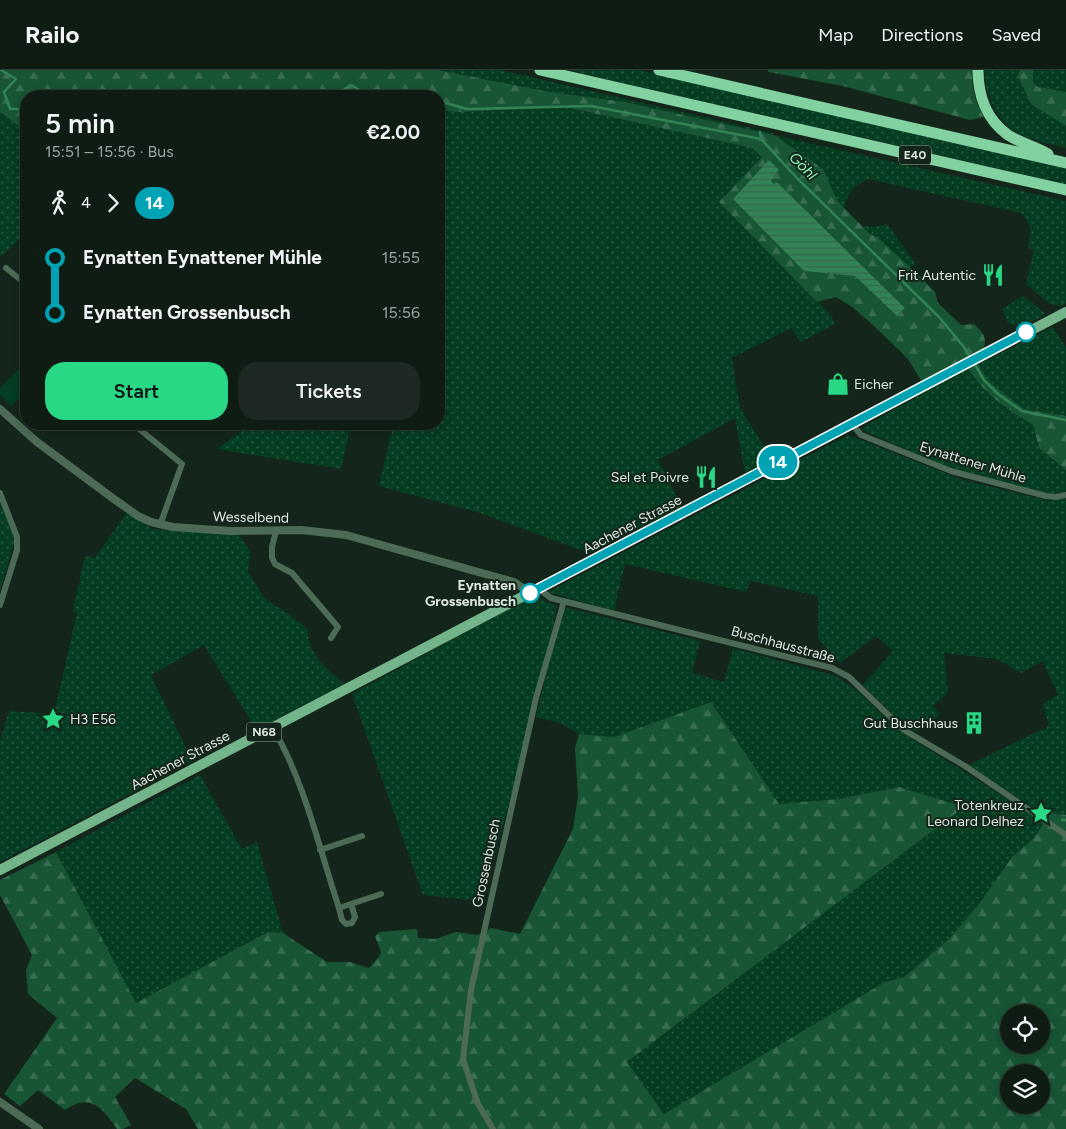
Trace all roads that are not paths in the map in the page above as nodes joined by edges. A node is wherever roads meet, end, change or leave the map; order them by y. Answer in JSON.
{"nodes":[{"id":1,"x":540,"y":70,"type":"edge"},
{"id":2,"x":659,"y":70,"type":"edge"},
{"id":3,"x":978,"y":70,"type":"edge"},
{"id":4,"x":1063,"y":162,"type":"edge"},
{"id":5,"x":1066,"y":190,"type":"edge"},
{"id":6,"x":6,"y":268,"type":"dead end"},
{"id":7,"x":20,"y":279,"type":"edge"},
{"id":8,"x":1065,"y":312,"type":"edge"},
{"id":9,"x":0,"y":409,"type":"edge"},
{"id":10,"x":852,"y":424,"type":"junction"},
{"id":11,"x":20,"y":427,"type":"edge"},
{"id":12,"x":24,"y":430,"type":"edge"},
{"id":13,"x":140,"y":430,"type":"edge"},
{"id":14,"x":0,"y":492,"type":"edge"},
{"id":15,"x":1066,"y":495,"type":"edge"},
{"id":16,"x":160,"y":525,"type":"junction"},
{"id":17,"x":276,"y":531,"type":"junction"},
{"id":18,"x":540,"y":588,"type":"junction"},
{"id":19,"x":528,"y":594,"type":"junction"},
{"id":20,"x":564,"y":601,"type":"junction"},
{"id":21,"x":0,"y":605,"type":"edge"},
{"id":22,"x":331,"y":638,"type":"dead end"},
{"id":23,"x":273,"y":728,"type":"junction"},
{"id":24,"x":1066,"y":834,"type":"edge"},
{"id":25,"x":362,"y":836,"type":"dead end"},
{"id":26,"x":320,"y":850,"type":"junction"},
{"id":27,"x":0,"y":870,"type":"edge"},
{"id":28,"x":381,"y":894,"type":"dead end"},
{"id":29,"x":351,"y":904,"type":"junction"},
{"id":30,"x":339,"y":908,"type":"junction"},
{"id":31,"x":0,"y":1102,"type":"edge"},
{"id":32,"x":39,"y":1129,"type":"edge"},
{"id":33,"x":493,"y":1129,"type":"edge"}],
"edges":[{"from":1,"to":5,"type":"highway","number":"E40"},
{"from":2,"to":4,"type":"highway","number":"E40"},
{"from":3,"to":4,"type":"highway"},
{"from":6,"to":7,"type":"street"},
{"from":8,"to":10,"type":"main road","name":"Aachener Strasse","number":"N68"},
{"from":9,"to":11,"type":"street","name":"Wesselbend"},
{"from":10,"to":15,"type":"street","name":"Eynattener Mühle"},
{"from":10,"to":18,"type":"main road","name":"Aachener Strasse","number":"N68"},
{"from":12,"to":16,"type":"street","name":"Wesselbend"},
{"from":13,"to":16,"type":"street"},
{"from":14,"to":21,"type":"street"},
{"from":16,"to":17,"type":"street","name":"Wesselbend"},
{"from":17,"to":19,"type":"street","name":"Wesselbend"},
{"from":17,"to":22,"type":"street"},
{"from":18,"to":19,"type":"main road","name":"Aachener Strasse","number":"N68"},
{"from":18,"to":20,"type":"street","name":"Buschhausstraße"},
{"from":19,"to":23,"type":"main road","name":"Aachener Strasse","number":"N68"},
{"from":20,"to":24,"type":"street","name":"Buschhausstraße"},
{"from":20,"to":33,"type":"street","name":"Grossenbusch"},
{"from":23,"to":26,"type":"street"},
{"from":23,"to":27,"type":"main road","name":"Aachener Strasse","number":"N68"},
{"from":25,"to":26,"type":"street"},
{"from":26,"to":30,"type":"street"},
{"from":28,"to":29,"type":"street"},
{"from":29,"to":30,"type":"street"},
{"from":29,"to":30,"type":"street"},
{"from":31,"to":32,"type":"street"}]}
